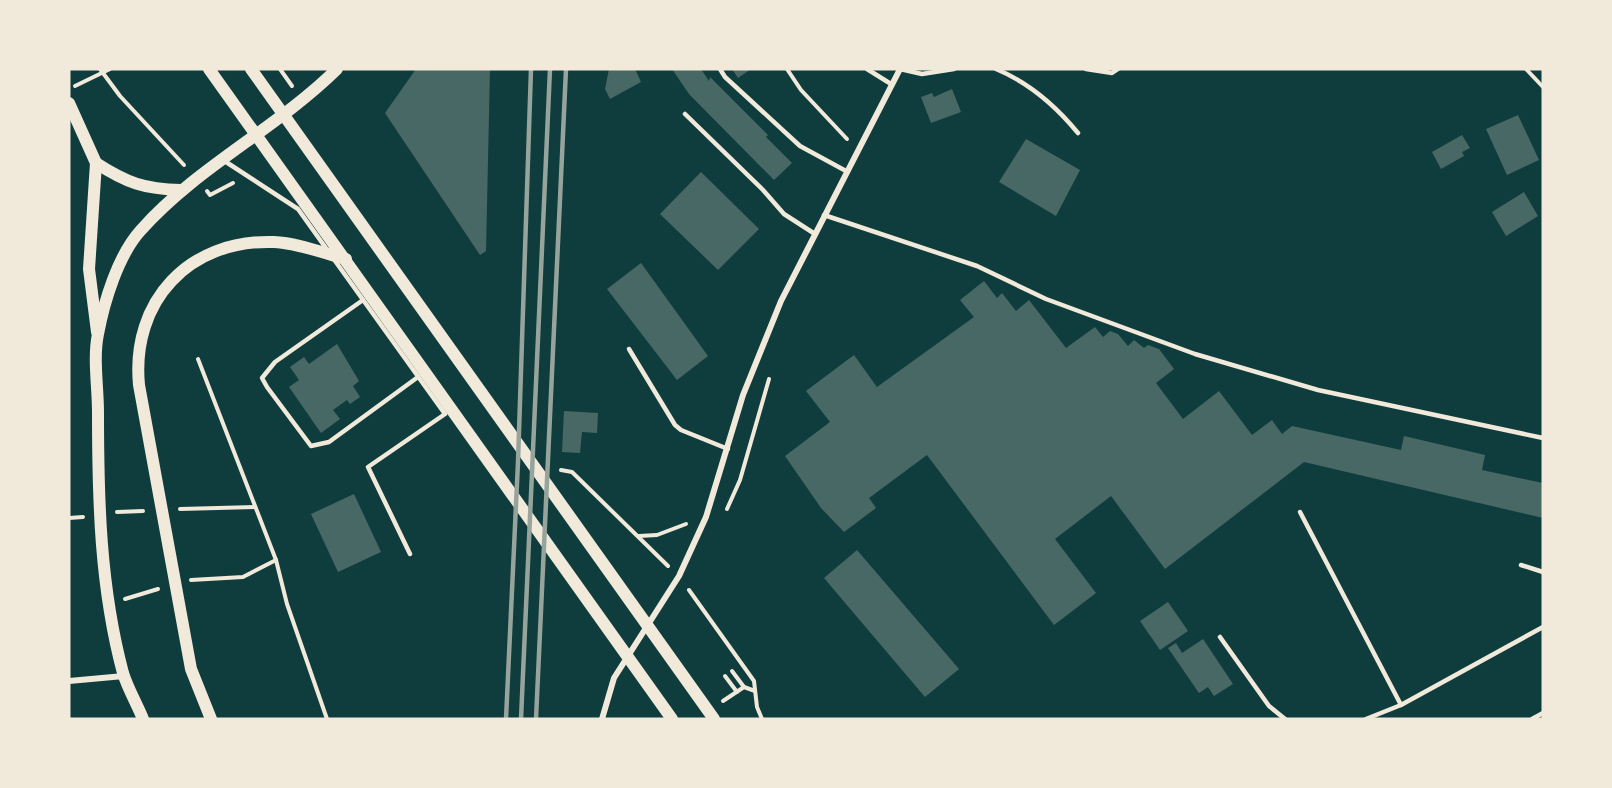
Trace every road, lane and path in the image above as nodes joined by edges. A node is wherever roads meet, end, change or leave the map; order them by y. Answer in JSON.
{"nodes":[{"id":1,"x":100,"y":69,"type":"edge"},
{"id":2,"x":110,"y":69,"type":"edge"},
{"id":3,"x":209,"y":69,"type":"edge"},
{"id":4,"x":251,"y":69,"type":"edge"},
{"id":5,"x":337,"y":69,"type":"edge"},
{"id":6,"x":720,"y":69,"type":"edge"},
{"id":7,"x":787,"y":69,"type":"edge"},
{"id":8,"x":867,"y":69,"type":"edge"},
{"id":9,"x":900,"y":69,"type":"edge"},
{"id":10,"x":954,"y":69,"type":"edge"},
{"id":11,"x":996,"y":69,"type":"edge"},
{"id":12,"x":1086,"y":69,"type":"edge"},
{"id":13,"x":1118,"y":69,"type":"edge"},
{"id":14,"x":1526,"y":69,"type":"edge"},
{"id":15,"x":103,"y":74,"type":"junction"},
{"id":16,"x":891,"y":84,"type":"junction"},
{"id":17,"x":1543,"y":87,"type":"edge"},
{"id":18,"x":69,"y":89,"type":"edge"},
{"id":19,"x":69,"y":103,"type":"edge"},
{"id":20,"x":685,"y":114,"type":"dead end"},
{"id":21,"x":1078,"y":133,"type":"dead end"},
{"id":22,"x":857,"y":150,"type":"junction"},
{"id":23,"x":222,"y":159,"type":"junction"},
{"id":24,"x":96,"y":163,"type":"junction"},
{"id":25,"x":846,"y":171,"type":"junction"},
{"id":26,"x":247,"y":176,"type":"junction"},
{"id":27,"x":196,"y":178,"type":"junction"},
{"id":28,"x":181,"y":190,"type":"junction"},
{"id":29,"x":824,"y":215,"type":"junction"},
{"id":30,"x":815,"y":234,"type":"junction"},
{"id":31,"x":346,"y":259,"type":"junction"},
{"id":32,"x":363,"y":300,"type":"junction"},
{"id":33,"x":97,"y":336,"type":"junction"},
{"id":34,"x":629,"y":349,"type":"dead end"},
{"id":35,"x":198,"y":359,"type":"dead end"},
{"id":36,"x":771,"y":374,"type":"dead end"},
{"id":37,"x":417,"y":377,"type":"junction"},
{"id":38,"x":1543,"y":438,"type":"edge"},
{"id":39,"x":729,"y":449,"type":"junction"},
{"id":40,"x":555,"y":469,"type":"dead end"},
{"id":41,"x":726,"y":511,"type":"dead end"},
{"id":42,"x":1300,"y":512,"type":"dead end"},
{"id":43,"x":706,"y":517,"type":"junction"},
{"id":44,"x":638,"y":537,"type":"junction"},
{"id":45,"x":410,"y":554,"type":"dead end"},
{"id":46,"x":1521,"y":565,"type":"dead end"},
{"id":47,"x":1543,"y":572,"type":"edge"},
{"id":48,"x":679,"y":576,"type":"junction"},
{"id":49,"x":695,"y":582,"type":"dead end"},
{"id":50,"x":691,"y":592,"type":"junction"},
{"id":51,"x":1543,"y":627,"type":"edge"},
{"id":52,"x":1220,"y":637,"type":"dead end"},
{"id":53,"x":124,"y":676,"type":"junction"},
{"id":54,"x":69,"y":681,"type":"edge"},
{"id":55,"x":744,"y":687,"type":"junction"},
{"id":56,"x":755,"y":691,"type":"junction"},
{"id":57,"x":737,"y":692,"type":"junction"},
{"id":58,"x":723,"y":702,"type":"dead end"},
{"id":59,"x":1401,"y":705,"type":"junction"},
{"id":60,"x":1543,"y":713,"type":"edge"},
{"id":61,"x":143,"y":719,"type":"edge"},
{"id":62,"x":211,"y":719,"type":"edge"},
{"id":63,"x":327,"y":719,"type":"edge"},
{"id":64,"x":602,"y":719,"type":"edge"},
{"id":65,"x":672,"y":719,"type":"edge"},
{"id":66,"x":714,"y":719,"type":"edge"},
{"id":67,"x":762,"y":719,"type":"edge"},
{"id":68,"x":1285,"y":719,"type":"edge"},
{"id":69,"x":1366,"y":719,"type":"edge"},
{"id":70,"x":1532,"y":719,"type":"edge"}],
"edges":[{"from":1,"to":15,"type":"path"},
{"from":2,"to":15,"type":"path"},
{"from":3,"to":31,"type":"main road"},
{"from":4,"to":66,"type":"main road"},
{"from":5,"to":23,"type":"main road"},
{"from":6,"to":25,"type":"lane"},
{"from":7,"to":22,"type":"path"},
{"from":8,"to":16,"type":"lane"},
{"from":9,"to":10,"type":"lane"},
{"from":9,"to":16,"type":"street"},
{"from":11,"to":21,"type":"lane"},
{"from":12,"to":13,"type":"lane"},
{"from":14,"to":17,"type":"path"},
{"from":15,"to":18,"type":"path"},
{"from":15,"to":27,"type":"path"},
{"from":16,"to":22,"type":"street"},
{"from":19,"to":24,"type":"main road"},
{"from":20,"to":30,"type":"lane"},
{"from":22,"to":25,"type":"street"},
{"from":23,"to":26,"type":"lane"},
{"from":23,"to":27,"type":"main road"},
{"from":24,"to":28,"type":"main road"},
{"from":24,"to":33,"type":"main road"},
{"from":25,"to":29,"type":"street"},
{"from":26,"to":27,"type":"path"},
{"from":26,"to":32,"type":"lane"},
{"from":27,"to":28,"type":"main road"},
{"from":28,"to":33,"type":"main road"},
{"from":29,"to":30,"type":"street"},
{"from":29,"to":38,"type":"lane"},
{"from":30,"to":39,"type":"street"},
{"from":31,"to":62,"type":"main road"},
{"from":31,"to":65,"type":"main road"},
{"from":32,"to":37,"type":"lane"},
{"from":32,"to":37,"type":"lane"},
{"from":33,"to":53,"type":"main road"},
{"from":34,"to":39,"type":"lane"},
{"from":35,"to":63,"type":"path"},
{"from":36,"to":41,"type":"path"},
{"from":37,"to":45,"type":"lane"},
{"from":39,"to":43,"type":"street"},
{"from":40,"to":44,"type":"path"},
{"from":42,"to":59,"type":"lane"},
{"from":43,"to":44,"type":"path"},
{"from":43,"to":48,"type":"street"},
{"from":44,"to":48,"type":"path"},
{"from":46,"to":47,"type":"lane"},
{"from":48,"to":50,"type":"path"},
{"from":48,"to":64,"type":"street"},
{"from":49,"to":50,"type":"path"},
{"from":50,"to":56,"type":"path"},
{"from":51,"to":59,"type":"lane"},
{"from":52,"to":68,"type":"lane"},
{"from":53,"to":54,"type":"street"},
{"from":53,"to":61,"type":"main road"},
{"from":55,"to":56,"type":"path"},
{"from":55,"to":57,"type":"path"},
{"from":55,"to":57,"type":"path"},
{"from":56,"to":67,"type":"path"},
{"from":57,"to":58,"type":"path"},
{"from":59,"to":69,"type":"lane"},
{"from":60,"to":70,"type":"lane"}]}
